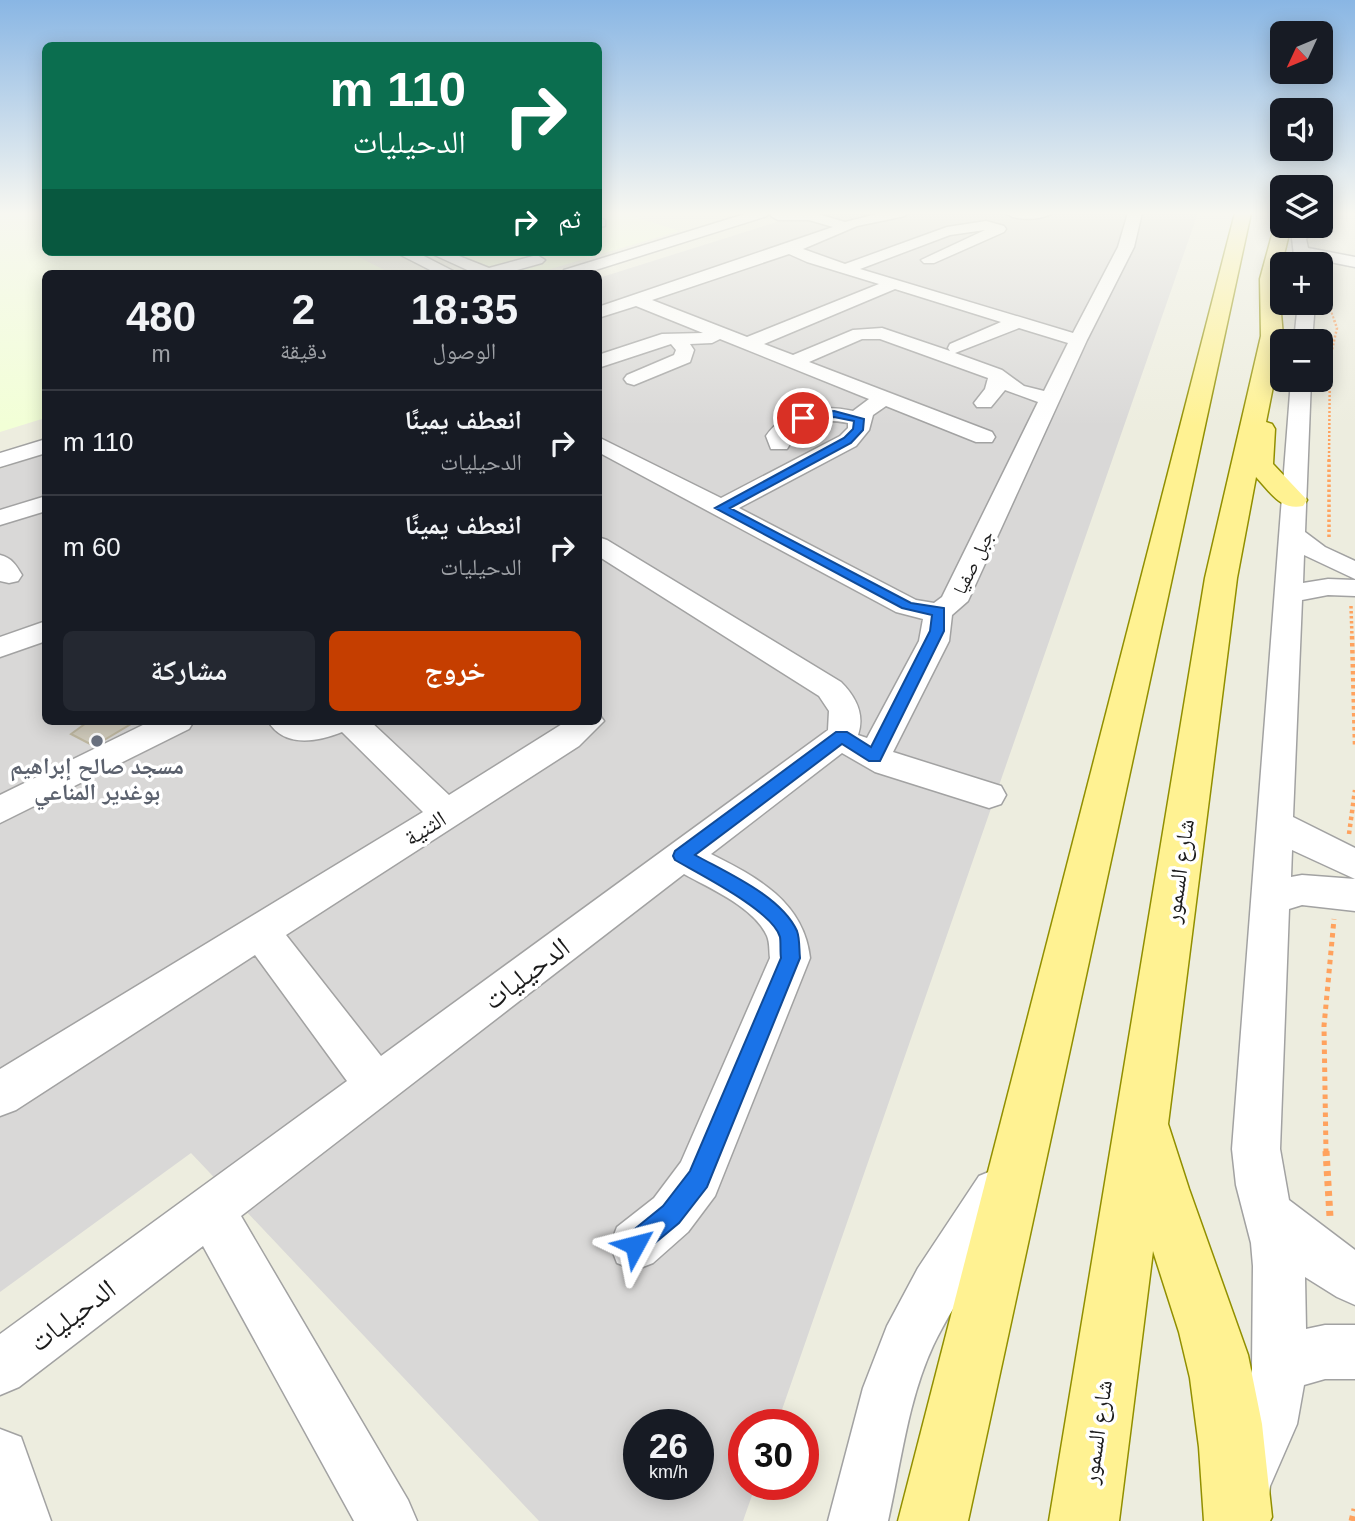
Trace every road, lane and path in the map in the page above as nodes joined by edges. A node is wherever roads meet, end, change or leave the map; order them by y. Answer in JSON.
{"nodes":[{"id":1,"x":683,"y":284,"type":"edge"},
{"id":2,"x":891,"y":284,"type":"edge"},
{"id":3,"x":1107,"y":284,"type":"edge"},
{"id":4,"x":1226,"y":284,"type":"edge"},
{"id":5,"x":1283,"y":284,"type":"edge"},
{"id":6,"x":894,"y":285,"type":"junction"},
{"id":7,"x":853,"y":302,"type":"junction"},
{"id":8,"x":643,"y":303,"type":"junction"},
{"id":9,"x":896,"y":304,"type":"dead end"},
{"id":10,"x":928,"y":309,"type":"dead end"},
{"id":11,"x":878,"y":310,"type":"dead end"},
{"id":12,"x":602,"y":312,"type":"edge"},
{"id":13,"x":1332,"y":315,"type":"edge"},
{"id":14,"x":1015,"y":323,"type":"junction"},
{"id":15,"x":1273,"y":329,"type":"edge"},
{"id":16,"x":675,"y":337,"type":"junction"},
{"id":17,"x":729,"y":337,"type":"junction"},
{"id":18,"x":1078,"y":340,"type":"junction"},
{"id":19,"x":747,"y":344,"type":"junction"},
{"id":20,"x":957,"y":348,"type":"dead end"},
{"id":21,"x":602,"y":360,"type":"edge"},
{"id":22,"x":792,"y":362,"type":"junction"},
{"id":23,"x":999,"y":376,"type":"junction"},
{"id":24,"x":634,"y":379,"type":"dead end"},
{"id":25,"x":1279,"y":392,"type":"edge"},
{"id":26,"x":1282,"y":392,"type":"edge"},
{"id":27,"x":884,"y":398,"type":"junction"},
{"id":28,"x":1052,"y":399,"type":"junction"},
{"id":29,"x":984,"y":403,"type":"dead end"},
{"id":30,"x":859,"y":419,"type":"junction"},
{"id":31,"x":42,"y":436,"type":"edge"},
{"id":32,"x":984,"y":437,"type":"dead end"},
{"id":33,"x":779,"y":443,"type":"dead end"},
{"id":34,"x":42,"y":447,"type":"edge"},
{"id":35,"x":0,"y":449,"type":"edge"},
{"id":36,"x":603,"y":449,"type":"edge"},
{"id":37,"x":0,"y":460,"type":"edge"},
{"id":38,"x":42,"y":504,"type":"edge"},
{"id":39,"x":721,"y":508,"type":"junction"},
{"id":40,"x":1292,"y":517,"type":"junction"},
{"id":41,"x":0,"y":518,"type":"edge"},
{"id":42,"x":602,"y":547,"type":"edge"},
{"id":43,"x":1353,"y":579,"type":"edge"},
{"id":44,"x":1287,"y":594,"type":"junction"},
{"id":45,"x":939,"y":610,"type":"junction"},
{"id":46,"x":42,"y":632,"type":"edge"},
{"id":47,"x":0,"y":648,"type":"edge"},
{"id":48,"x":170,"y":725,"type":"edge"},
{"id":49,"x":288,"y":725,"type":"edge"},
{"id":50,"x":327,"y":725,"type":"edge"},
{"id":51,"x":353,"y":725,"type":"edge"},
{"id":52,"x":583,"y":725,"type":"edge"},
{"id":53,"x":1355,"y":745,"type":"edge"},
{"id":54,"x":858,"y":746,"type":"junction"},
{"id":55,"x":1355,"y":790,"type":"edge"},
{"id":56,"x":989,"y":796,"type":"dead end"},
{"id":57,"x":0,"y":810,"type":"edge"},
{"id":58,"x":447,"y":814,"type":"junction"},
{"id":59,"x":1274,"y":824,"type":"junction"},
{"id":60,"x":682,"y":856,"type":"junction"},
{"id":61,"x":1348,"y":878,"type":"edge"},
{"id":62,"x":1270,"y":898,"type":"junction"},
{"id":63,"x":260,"y":931,"type":"junction"},
{"id":64,"x":376,"y":1085,"type":"junction"},
{"id":65,"x":0,"y":1094,"type":"edge"},
{"id":66,"x":1143,"y":1118,"type":"junction"},
{"id":67,"x":1018,"y":1155,"type":"junction"},
{"id":68,"x":210,"y":1210,"type":"junction"},
{"id":69,"x":1269,"y":1216,"type":"junction"},
{"id":70,"x":1332,"y":1225,"type":"dead end"},
{"id":71,"x":635,"y":1245,"type":"dead end"},
{"id":72,"x":1355,"y":1279,"type":"edge"},
{"id":73,"x":1355,"y":1352,"type":"edge"},
{"id":74,"x":0,"y":1368,"type":"edge"},
{"id":75,"x":1279,"y":1369,"type":"junction"},
{"id":76,"x":0,"y":1458,"type":"edge"},
{"id":77,"x":1355,"y":1509,"type":"edge"},
{"id":78,"x":1237,"y":1519,"type":"edge"},
{"id":79,"x":21,"y":1521,"type":"edge"},
{"id":80,"x":387,"y":1521,"type":"edge"},
{"id":81,"x":858,"y":1521,"type":"edge"},
{"id":82,"x":933,"y":1521,"type":"edge"},
{"id":83,"x":1084,"y":1521,"type":"edge"},
{"id":84,"x":1352,"y":1521,"type":"edge"}],
"edges":[{"from":1,"to":8,"type":"street"},
{"from":2,"to":6,"type":"street"},
{"from":3,"to":18,"type":"street","name":"جبل صفيا"},
{"from":4,"to":67,"type":"main road"},
{"from":5,"to":15,"type":"main road","name":"شارع السمور"},
{"from":6,"to":7,"type":"street"},
{"from":6,"to":14,"type":"street"},
{"from":7,"to":11,"type":"street"},
{"from":7,"to":19,"type":"street"},
{"from":8,"to":12,"type":"street"},
{"from":8,"to":17,"type":"street"},
{"from":9,"to":10,"type":"street"},
{"from":13,"to":43,"type":"path"},
{"from":14,"to":18,"type":"street"},
{"from":14,"to":20,"type":"street"},
{"from":16,"to":17,"type":"street"},
{"from":16,"to":21,"type":"street"},
{"from":16,"to":24,"type":"street"},
{"from":17,"to":19,"type":"street"},
{"from":18,"to":28,"type":"street","name":"جبل صفيا"},
{"from":19,"to":22,"type":"street"},
{"from":22,"to":23,"type":"street"},
{"from":22,"to":27,"type":"street"},
{"from":23,"to":28,"type":"street"},
{"from":23,"to":29,"type":"street"},
{"from":25,"to":66,"type":"main road","name":"شارع السمور"},
{"from":26,"to":40,"type":"street","name":"شارع السمور"},
{"from":27,"to":30,"type":"street"},
{"from":27,"to":32,"type":"street"},
{"from":28,"to":45,"type":"street","name":"جبل صفيا"},
{"from":30,"to":33,"type":"street"},
{"from":30,"to":39,"type":"street"},
{"from":31,"to":35,"type":"street"},
{"from":34,"to":37,"type":"street"},
{"from":36,"to":39,"type":"street","name":"جبل صفيا"},
{"from":38,"to":41,"type":"street"},
{"from":39,"to":45,"type":"street","name":"جبل صفيا"},
{"from":40,"to":43,"type":"street"},
{"from":40,"to":44,"type":"street","name":"شارع السمور"},
{"from":42,"to":54,"type":"street"},
{"from":43,"to":44,"type":"street"},
{"from":43,"to":53,"type":"path"},
{"from":44,"to":59,"type":"street","name":"شارع السمور"},
{"from":45,"to":54,"type":"street"},
{"from":46,"to":47,"type":"street"},
{"from":48,"to":57,"type":"street"},
{"from":49,"to":50,"type":"street"},
{"from":51,"to":58,"type":"street"},
{"from":52,"to":58,"type":"street","name":"الثنية"},
{"from":54,"to":56,"type":"street"},
{"from":54,"to":60,"type":"street","name":"الدحيليات"},
{"from":55,"to":61,"type":"path"},
{"from":58,"to":63,"type":"street","name":"الثنية"},
{"from":59,"to":61,"type":"street"},
{"from":59,"to":62,"type":"street","name":"شارع السمور"},
{"from":60,"to":64,"type":"street","name":"الدحيليات"},
{"from":60,"to":71,"type":"street"},
{"from":61,"to":62,"type":"street"},
{"from":61,"to":70,"type":"path"},
{"from":62,"to":69,"type":"street","name":"شارع السمور"},
{"from":63,"to":64,"type":"street"},
{"from":63,"to":65,"type":"street","name":"الثنية"},
{"from":64,"to":68,"type":"street","name":"الدحيليات"},
{"from":66,"to":78,"type":"main road"},
{"from":66,"to":83,"type":"main road","name":"شارع السمور"},
{"from":67,"to":81,"type":"street"},
{"from":67,"to":82,"type":"main road"},
{"from":68,"to":74,"type":"street","name":"الدحيليات"},
{"from":68,"to":80,"type":"street"},
{"from":69,"to":72,"type":"street"},
{"from":69,"to":75,"type":"street","name":"شارع السمور"},
{"from":73,"to":75,"type":"street"},
{"from":75,"to":78,"type":"street","name":"شارع السمور"},
{"from":76,"to":79,"type":"street"},
{"from":77,"to":84,"type":"path"}]}
